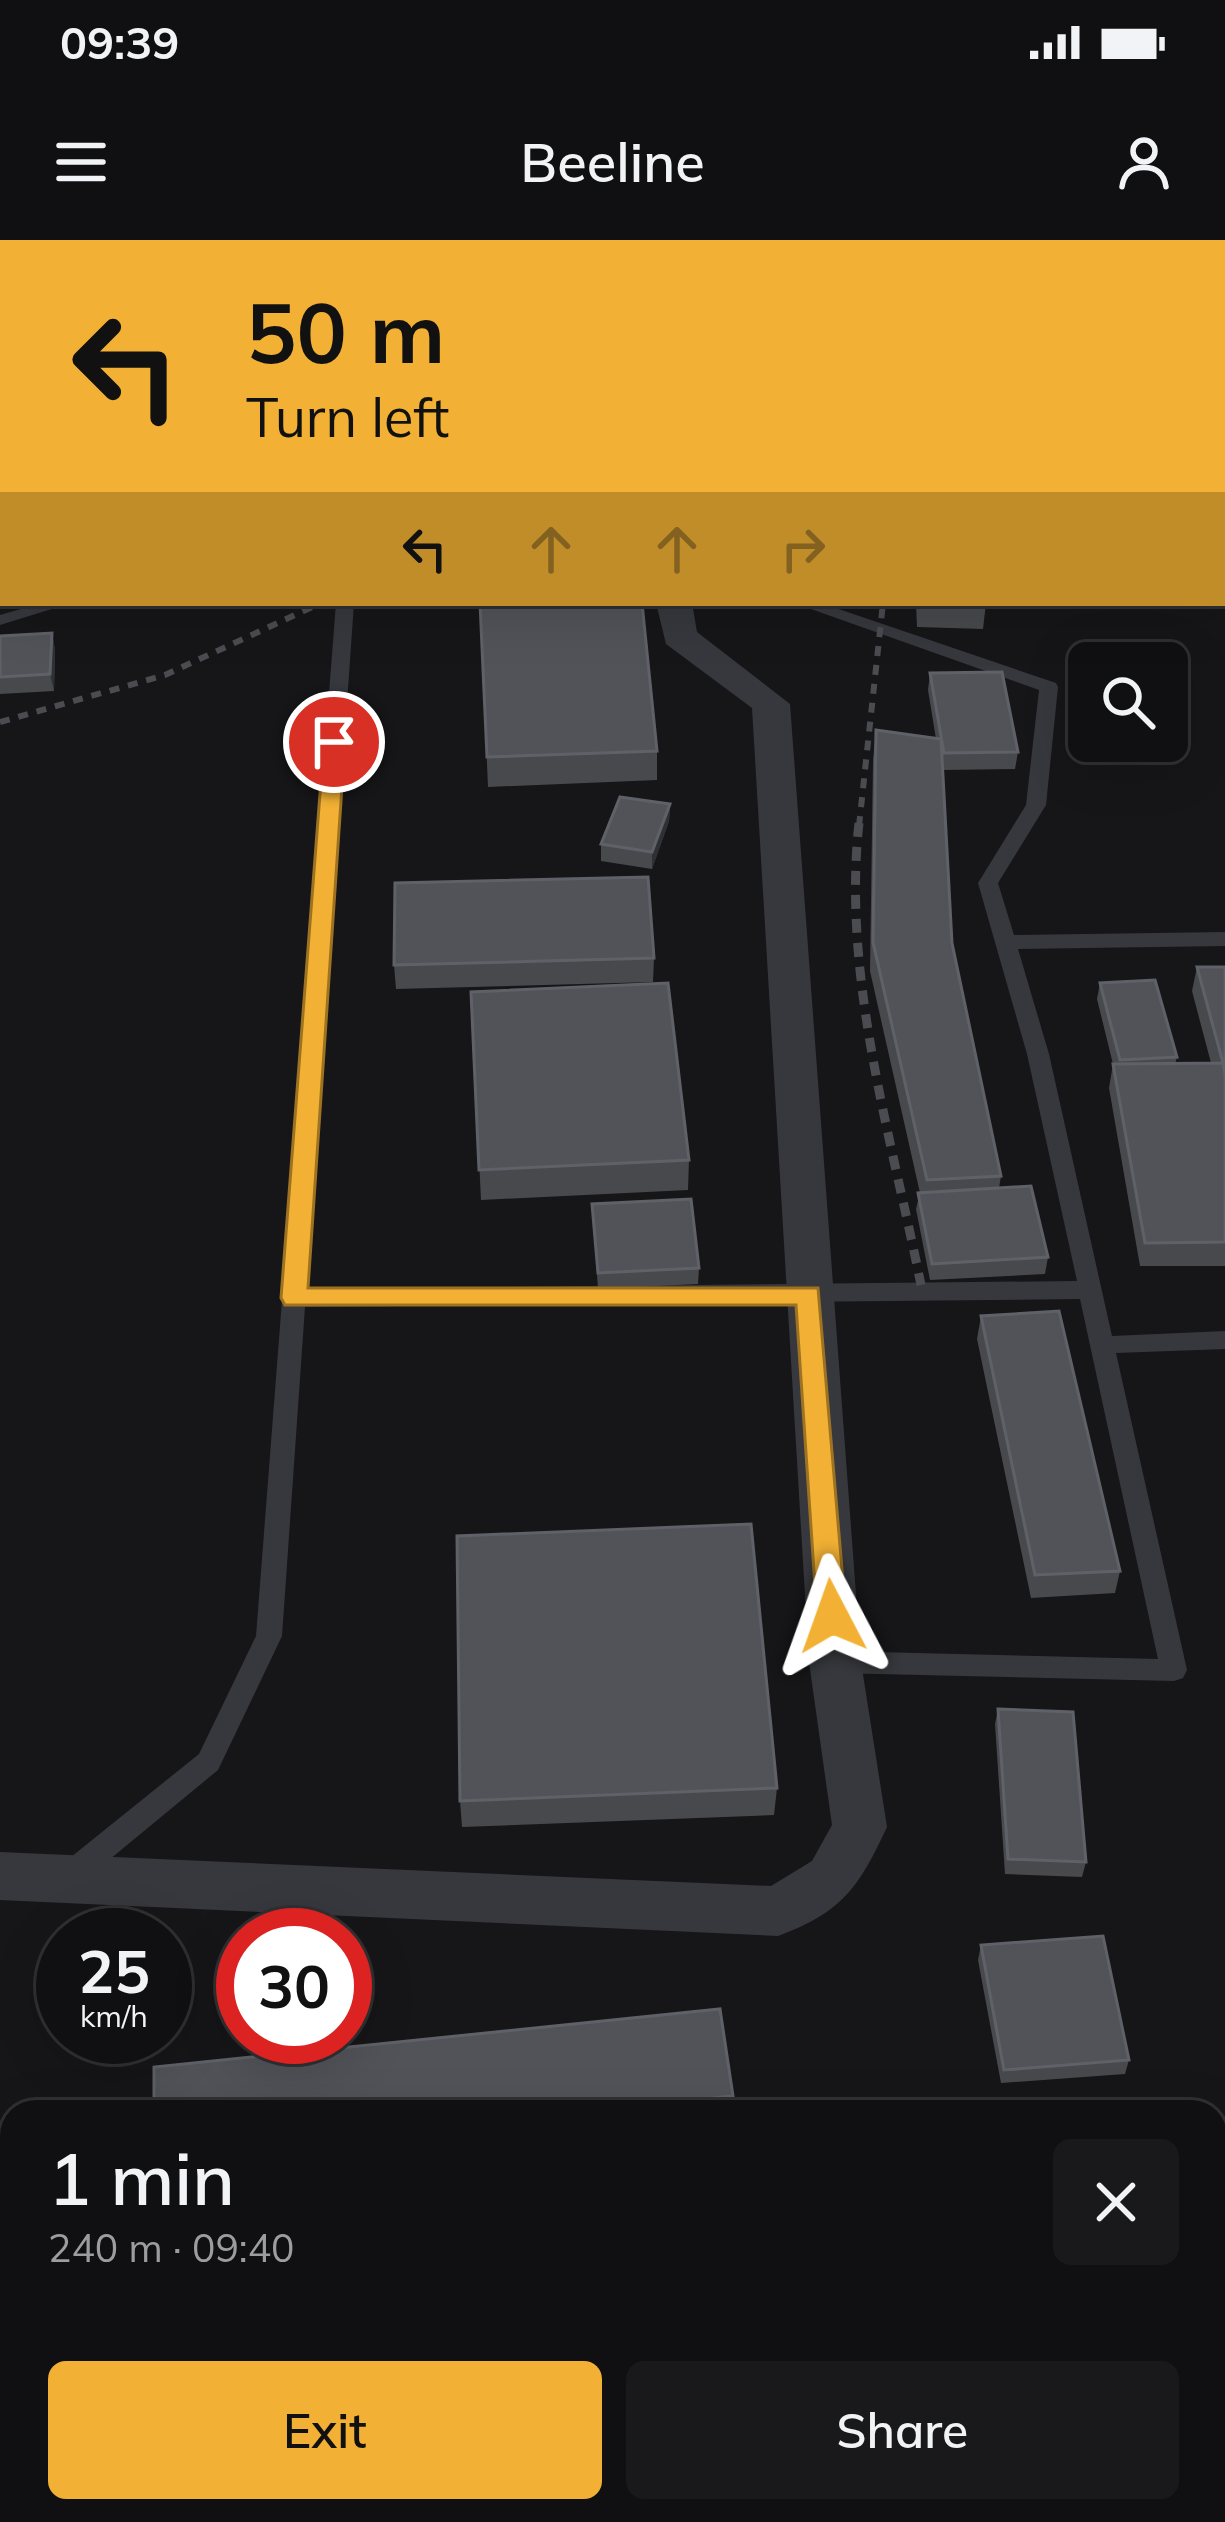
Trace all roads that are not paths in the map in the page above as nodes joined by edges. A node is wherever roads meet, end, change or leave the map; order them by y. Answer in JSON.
{"nodes":[{"id":1,"x":51,"y":606,"type":"edge"},
{"id":2,"x":345,"y":606,"type":"edge"},
{"id":3,"x":675,"y":606,"type":"edge"},
{"id":4,"x":811,"y":606,"type":"edge"},
{"id":5,"x":1,"y":620,"type":"edge"},
{"id":6,"x":1225,"y":939,"type":"edge"},
{"id":7,"x":1005,"y":942,"type":"junction"},
{"id":8,"x":1090,"y":1290,"type":"junction"},
{"id":9,"x":808,"y":1295,"type":"junction"},
{"id":10,"x":294,"y":1298,"type":"junction"},
{"id":11,"x":1225,"y":1340,"type":"edge"},
{"id":12,"x":1102,"y":1346,"type":"junction"},
{"id":13,"x":835,"y":1662,"type":"junction"},
{"id":14,"x":0,"y":1876,"type":"edge"},
{"id":15,"x":69,"y":1876,"type":"junction"}],
"edges":[{"from":1,"to":5,"type":"lane"},
{"from":2,"to":10,"type":"lane"},
{"from":3,"to":9,"type":"street"},
{"from":4,"to":7,"type":"lane"},
{"from":6,"to":7,"type":"lane"},
{"from":7,"to":8,"type":"lane"},
{"from":8,"to":9,"type":"lane"},
{"from":8,"to":12,"type":"lane"},
{"from":9,"to":10,"type":"lane"},
{"from":9,"to":13,"type":"street"},
{"from":10,"to":15,"type":"lane"},
{"from":11,"to":12,"type":"lane"},
{"from":12,"to":13,"type":"lane"},
{"from":13,"to":15,"type":"street"},
{"from":14,"to":15,"type":"street"}]}
